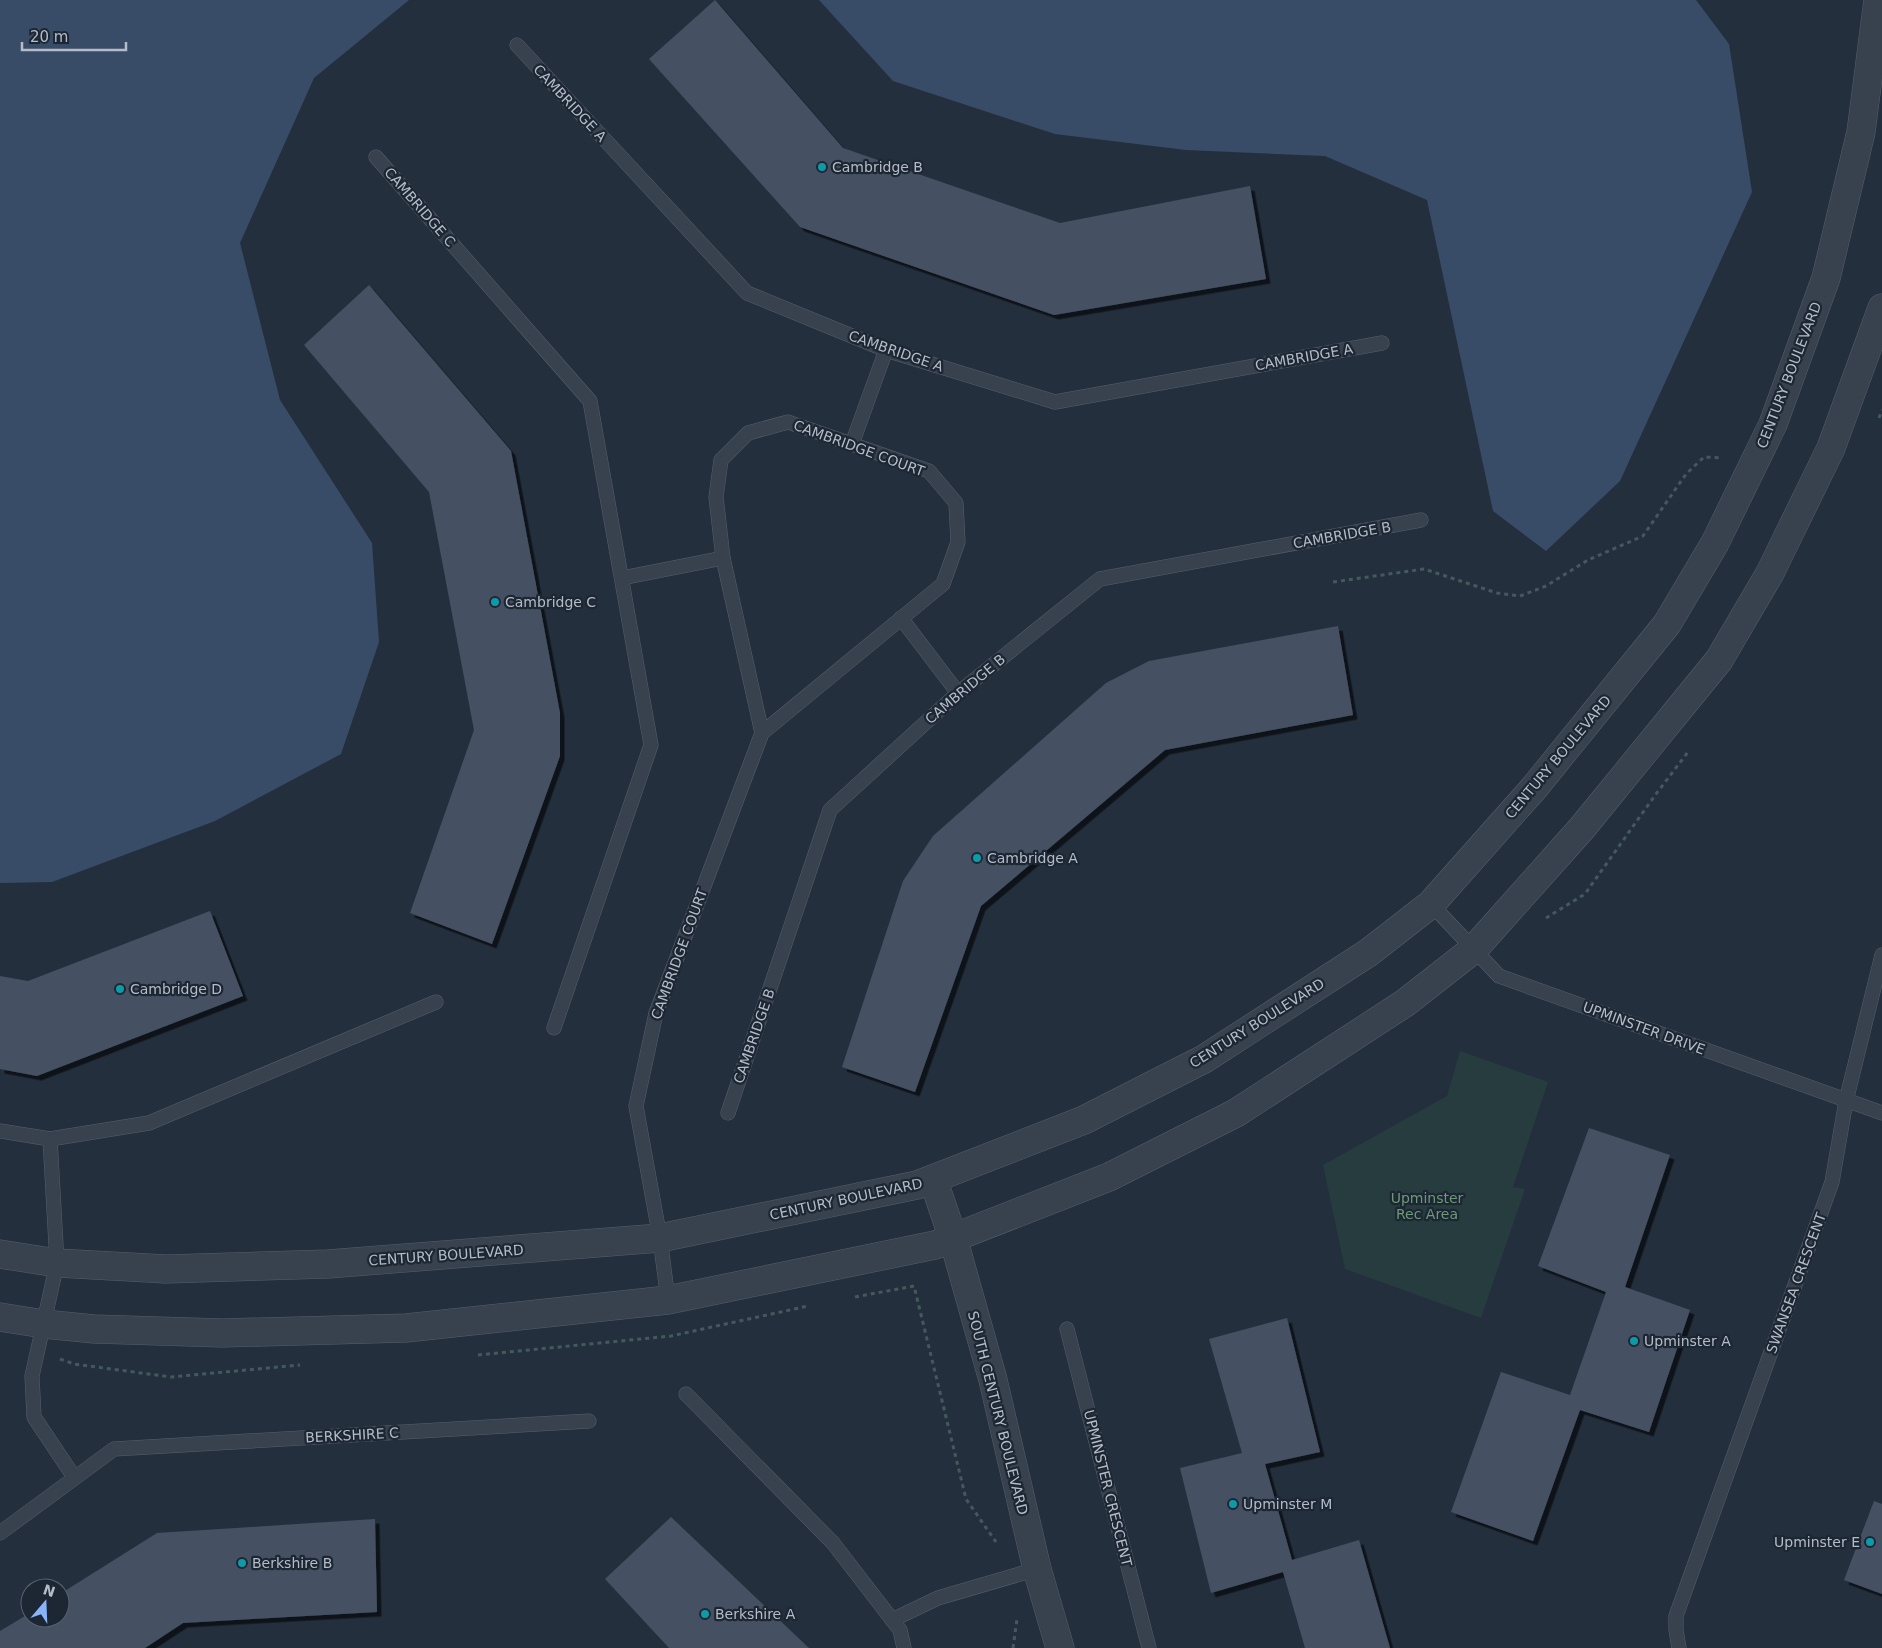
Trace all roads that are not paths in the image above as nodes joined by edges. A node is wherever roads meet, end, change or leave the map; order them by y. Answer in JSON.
{"nodes":[{"id":1,"x":1878,"y":0,"type":"edge"},
{"id":2,"x":517,"y":45,"type":"dead end"},
{"id":3,"x":376,"y":157,"type":"dead end"},
{"id":4,"x":1882,"y":308,"type":"edge"},
{"id":5,"x":1382,"y":343,"type":"dead end"},
{"id":6,"x":886,"y":350,"type":"junction"},
{"id":7,"x":852,"y":444,"type":"junction"},
{"id":8,"x":1421,"y":520,"type":"dead end"},
{"id":9,"x":723,"y":558,"type":"junction"},
{"id":10,"x":622,"y":578,"type":"junction"},
{"id":11,"x":901,"y":618,"type":"junction"},
{"id":12,"x":958,"y":693,"type":"junction"},
{"id":13,"x":762,"y":733,"type":"junction"},
{"id":14,"x":1431,"y":904,"type":"junction"},
{"id":15,"x":1474,"y":949,"type":"junction"},
{"id":16,"x":1882,"y":955,"type":"edge"},
{"id":17,"x":436,"y":1002,"type":"dead end"},
{"id":18,"x":554,"y":1028,"type":"dead end"},
{"id":19,"x":1846,"y":1100,"type":"junction"},
{"id":20,"x":728,"y":1112,"type":"dead end"},
{"id":21,"x":1882,"y":1113,"type":"edge"},
{"id":22,"x":0,"y":1131,"type":"edge"},
{"id":23,"x":50,"y":1139,"type":"junction"},
{"id":24,"x":933,"y":1179,"type":"junction"},
{"id":25,"x":660,"y":1238,"type":"junction"},
{"id":26,"x":953,"y":1238,"type":"junction"},
{"id":27,"x":0,"y":1254,"type":"edge"},
{"id":28,"x":57,"y":1263,"type":"junction"},
{"id":29,"x":668,"y":1300,"type":"junction"},
{"id":30,"x":0,"y":1317,"type":"edge"},
{"id":31,"x":44,"y":1324,"type":"junction"},
{"id":32,"x":1068,"y":1329,"type":"dead end"},
{"id":33,"x":686,"y":1394,"type":"dead end"},
{"id":34,"x":590,"y":1421,"type":"dead end"},
{"id":35,"x":74,"y":1477,"type":"junction"},
{"id":36,"x":0,"y":1533,"type":"edge"},
{"id":37,"x":1036,"y":1569,"type":"junction"},
{"id":38,"x":892,"y":1620,"type":"junction"},
{"id":39,"x":904,"y":1648,"type":"edge"},
{"id":40,"x":1060,"y":1648,"type":"edge"},
{"id":41,"x":1149,"y":1648,"type":"edge"},
{"id":42,"x":1679,"y":1648,"type":"edge"}],
"edges":[{"from":1,"to":14,"type":"street","name":"CENTURY BOULEVARD"},
{"from":2,"to":6,"type":"lane","name":"CAMBRIDGE A"},
{"from":3,"to":10,"type":"lane","name":"CAMBRIDGE C"},
{"from":4,"to":15,"type":"street"},
{"from":5,"to":6,"type":"lane","name":"CAMBRIDGE A"},
{"from":6,"to":7,"type":"lane"},
{"from":7,"to":9,"type":"lane","name":"CAMBRIDGE COURT"},
{"from":7,"to":11,"type":"lane","name":"CAMBRIDGE COURT"},
{"from":8,"to":12,"type":"lane","name":"CAMBRIDGE B"},
{"from":9,"to":10,"type":"lane"},
{"from":9,"to":13,"type":"lane","name":"CAMBRIDGE COURT"},
{"from":10,"to":18,"type":"lane","name":"CAMBRIDGE C"},
{"from":11,"to":12,"type":"lane"},
{"from":11,"to":13,"type":"lane","name":"CAMBRIDGE COURT"},
{"from":12,"to":20,"type":"lane","name":"CAMBRIDGE B"},
{"from":13,"to":25,"type":"lane","name":"CAMBRIDGE COURT"},
{"from":14,"to":15,"type":"lane","name":"UPMINSTER DRIVE"},
{"from":14,"to":24,"type":"street","name":"CENTURY BOULEVARD"},
{"from":15,"to":19,"type":"lane","name":"UPMINSTER DRIVE"},
{"from":15,"to":26,"type":"street"},
{"from":16,"to":19,"type":"lane","name":"SWANSEA CRESCENT"},
{"from":17,"to":23,"type":"lane"},
{"from":19,"to":21,"type":"lane","name":"UPMINSTER DRIVE"},
{"from":19,"to":42,"type":"lane","name":"SWANSEA CRESCENT"},
{"from":22,"to":23,"type":"lane"},
{"from":23,"to":28,"type":"lane"},
{"from":24,"to":25,"type":"street","name":"CENTURY BOULEVARD"},
{"from":24,"to":26,"type":"street","name":"SOUTH CENTURY BOULEVARD"},
{"from":25,"to":28,"type":"street","name":"CENTURY BOULEVARD"},
{"from":25,"to":29,"type":"lane","name":"CAMBRIDGE COURT"},
{"from":26,"to":29,"type":"street"},
{"from":26,"to":37,"type":"street","name":"SOUTH CENTURY BOULEVARD"},
{"from":27,"to":28,"type":"street","name":"CENTURY BOULEVARD"},
{"from":28,"to":31,"type":"lane"},
{"from":29,"to":31,"type":"street"},
{"from":30,"to":31,"type":"street"},
{"from":31,"to":35,"type":"lane"},
{"from":32,"to":41,"type":"lane","name":"UPMINSTER CRESCENT"},
{"from":33,"to":38,"type":"lane"},
{"from":34,"to":35,"type":"lane","name":"BERKSHIRE C"},
{"from":35,"to":36,"type":"lane"},
{"from":37,"to":38,"type":"lane"},
{"from":37,"to":40,"type":"street","name":"SOUTH CENTURY BOULEVARD"},
{"from":38,"to":39,"type":"lane"}]}
